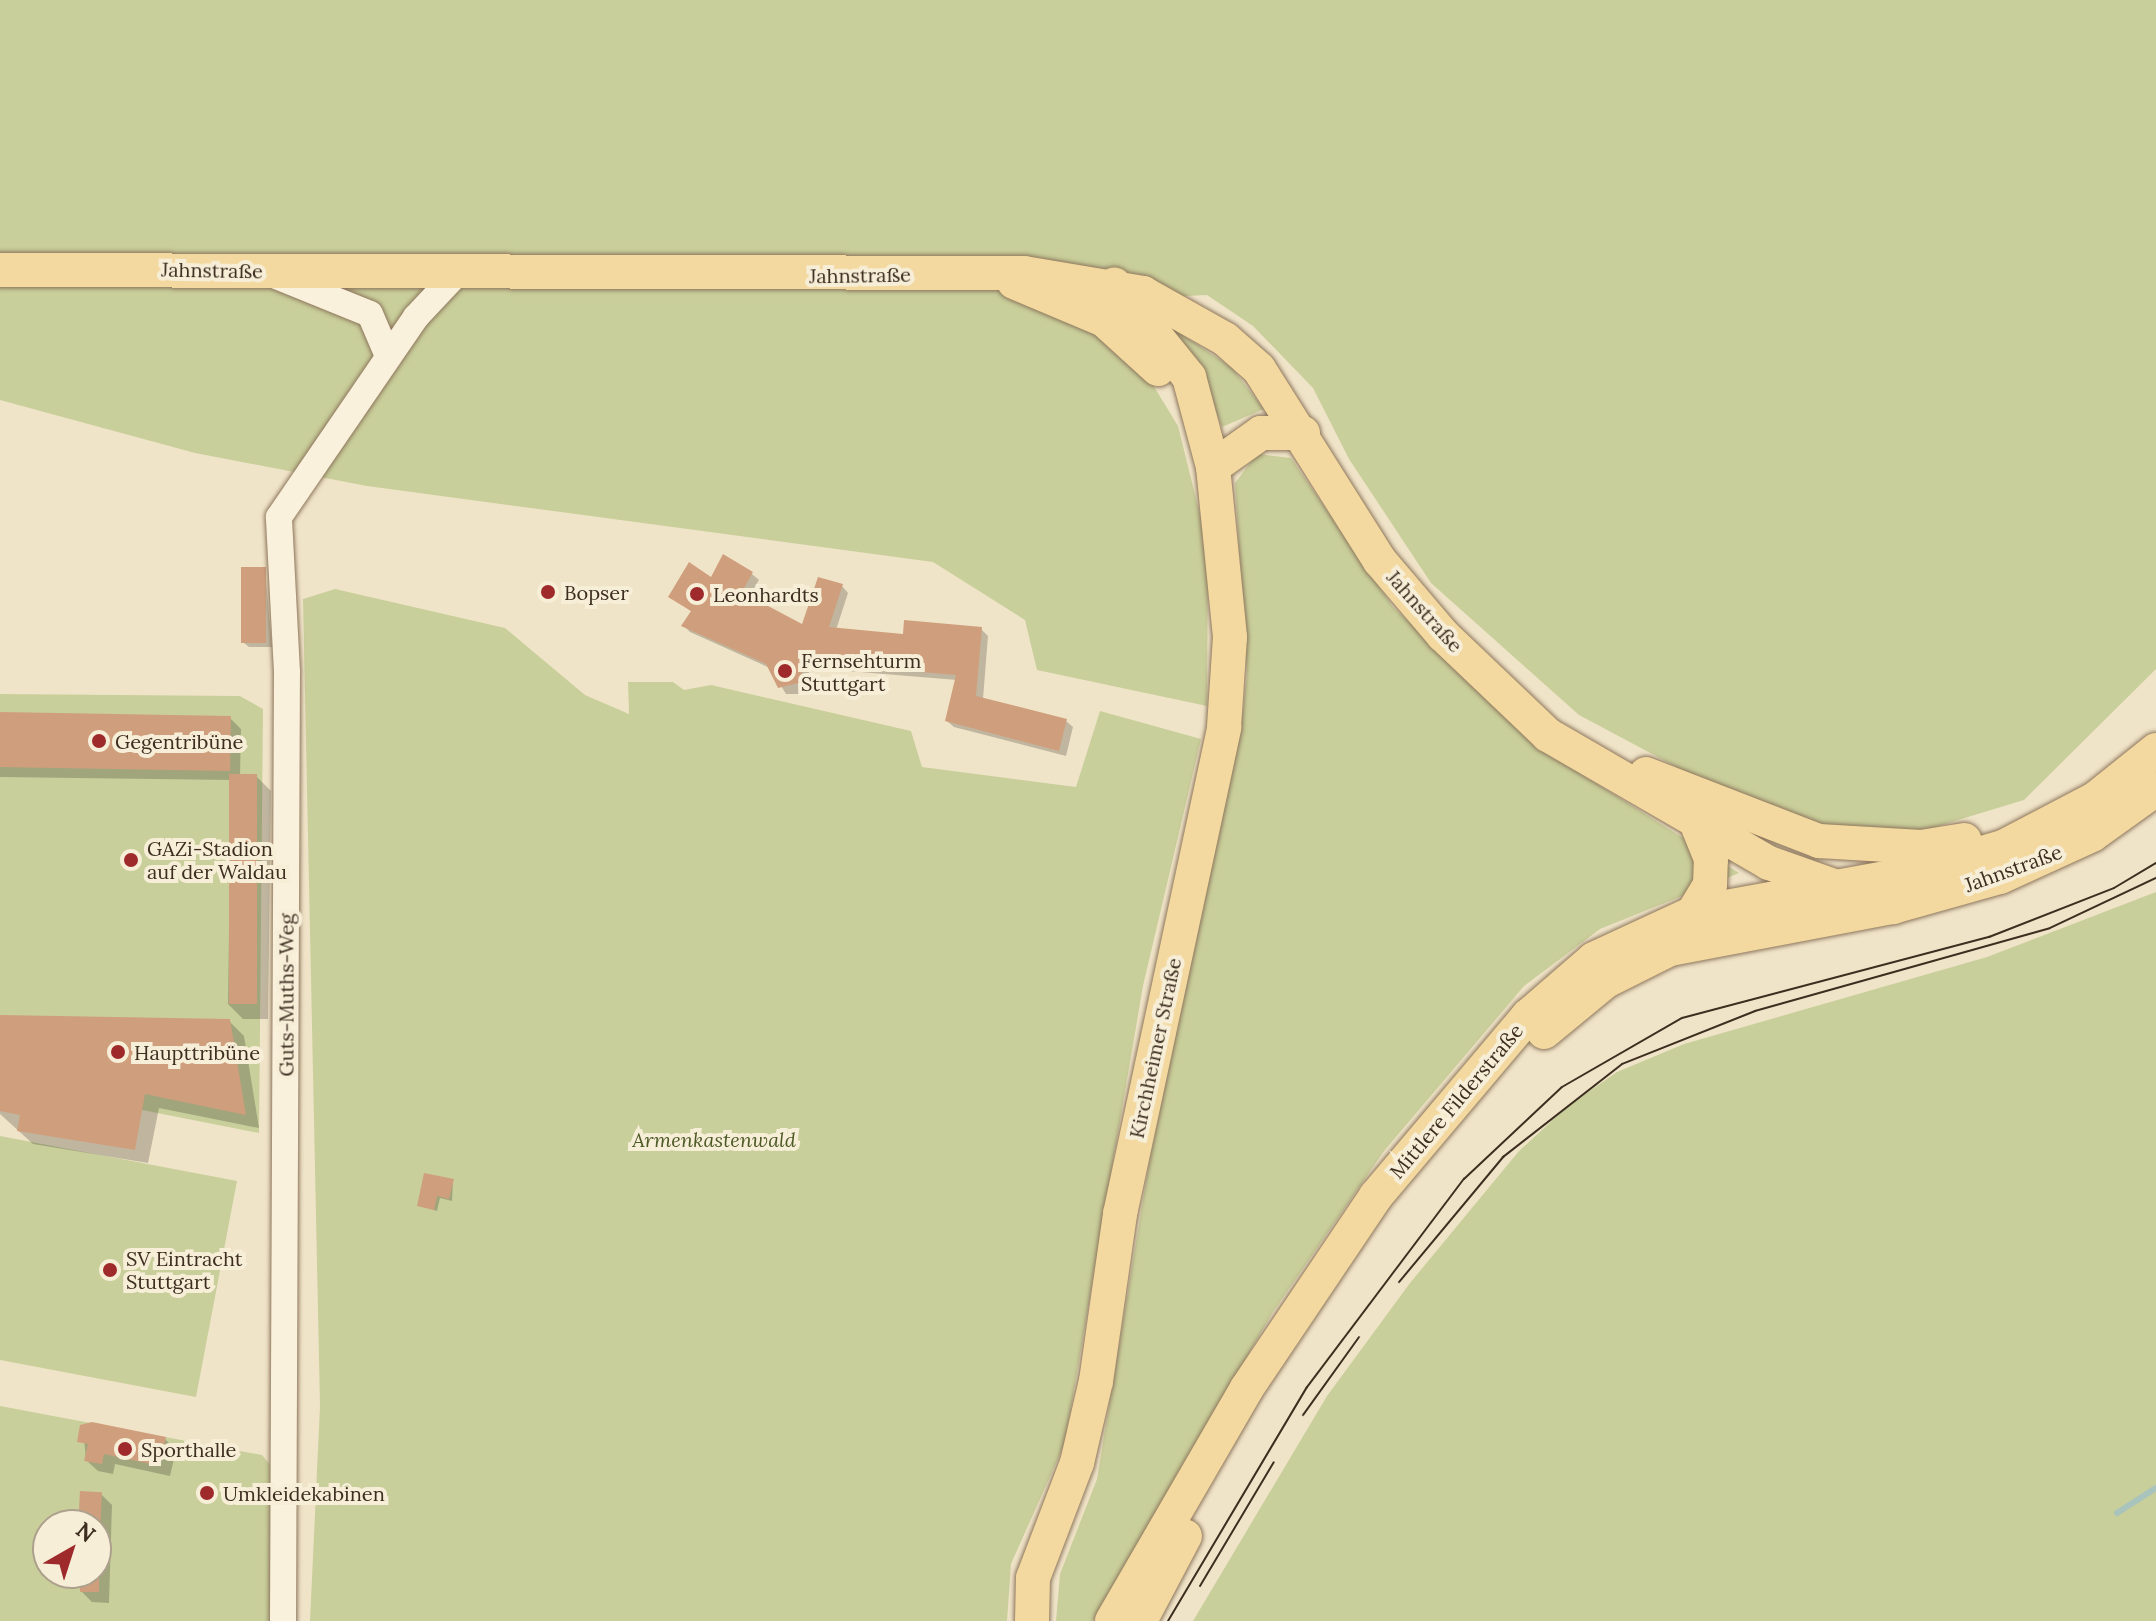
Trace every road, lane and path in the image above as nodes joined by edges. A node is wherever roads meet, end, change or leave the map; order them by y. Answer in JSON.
{"nodes":[{"id":1,"x":0,"y":270,"type":"edge"},
{"id":2,"x":261,"y":271,"type":"junction"},
{"id":3,"x":459,"y":271,"type":"junction"},
{"id":4,"x":994,"y":273,"type":"junction"},
{"id":5,"x":1114,"y":284,"type":"junction"},
{"id":6,"x":388,"y":356,"type":"junction"},
{"id":7,"x":1194,"y":407,"type":"junction"},
{"id":8,"x":1303,"y":433,"type":"junction"},
{"id":9,"x":1213,"y":467,"type":"junction"},
{"id":10,"x":1525,"y":708,"type":"junction"},
{"id":11,"x":2156,"y":750,"type":"edge"},
{"id":12,"x":2156,"y":789,"type":"edge"},
{"id":13,"x":1698,"y":827,"type":"junction"},
{"id":14,"x":2003,"y":847,"type":"junction"},
{"id":15,"x":1820,"y":887,"type":"junction"},
{"id":16,"x":1893,"y":907,"type":"junction"},
{"id":17,"x":1693,"y":913,"type":"junction"},
{"id":18,"x":283,"y":1621,"type":"edge"},
{"id":19,"x":1032,"y":1621,"type":"edge"},
{"id":20,"x":1112,"y":1621,"type":"edge"},
{"id":21,"x":1140,"y":1621,"type":"edge"}],
"edges":[{"from":1,"to":2,"type":"main road","name":"Jahnstraße"},
{"from":2,"to":3,"type":"main road","name":"Jahnstraße"},
{"from":2,"to":6,"type":"street"},
{"from":3,"to":4,"type":"main road","name":"Jahnstraße"},
{"from":3,"to":6,"type":"street","name":"Guts-Muths-Weg"},
{"from":4,"to":5,"type":"main road","name":"Jahnstraße"},
{"from":4,"to":7,"type":"main road","name":"Kirchheimer Straße"},
{"from":5,"to":7,"type":"main road","name":"Kirchheimer Straße"},
{"from":5,"to":8,"type":"main road","name":"Jahnstraße"},
{"from":6,"to":18,"type":"street","name":"Guts-Muths-Weg"},
{"from":7,"to":9,"type":"main road","name":"Kirchheimer Straße"},
{"from":8,"to":9,"type":"main road"},
{"from":8,"to":10,"type":"main road","name":"Jahnstraße"},
{"from":9,"to":19,"type":"main road","name":"Kirchheimer Straße"},
{"from":10,"to":13,"type":"main road","name":"Jahnstraße"},
{"from":10,"to":14,"type":"main road","name":"Jahnstraße"},
{"from":11,"to":14,"type":"main road","name":"Jahnstraße"},
{"from":12,"to":16,"type":"main road","name":"Jahnstraße"},
{"from":13,"to":15,"type":"main road","name":"Jahnstraße"},
{"from":13,"to":17,"type":"main road"},
{"from":14,"to":15,"type":"main road","name":"Mittlere Filderstraße"},
{"from":15,"to":16,"type":"main road","name":"Jahnstraße"},
{"from":15,"to":17,"type":"main road","name":"Mittlere Filderstraße"},
{"from":16,"to":21,"type":"main road","name":"Mittlere Filderstraße"},
{"from":17,"to":20,"type":"main road","name":"Mittlere Filderstraße"}]}
